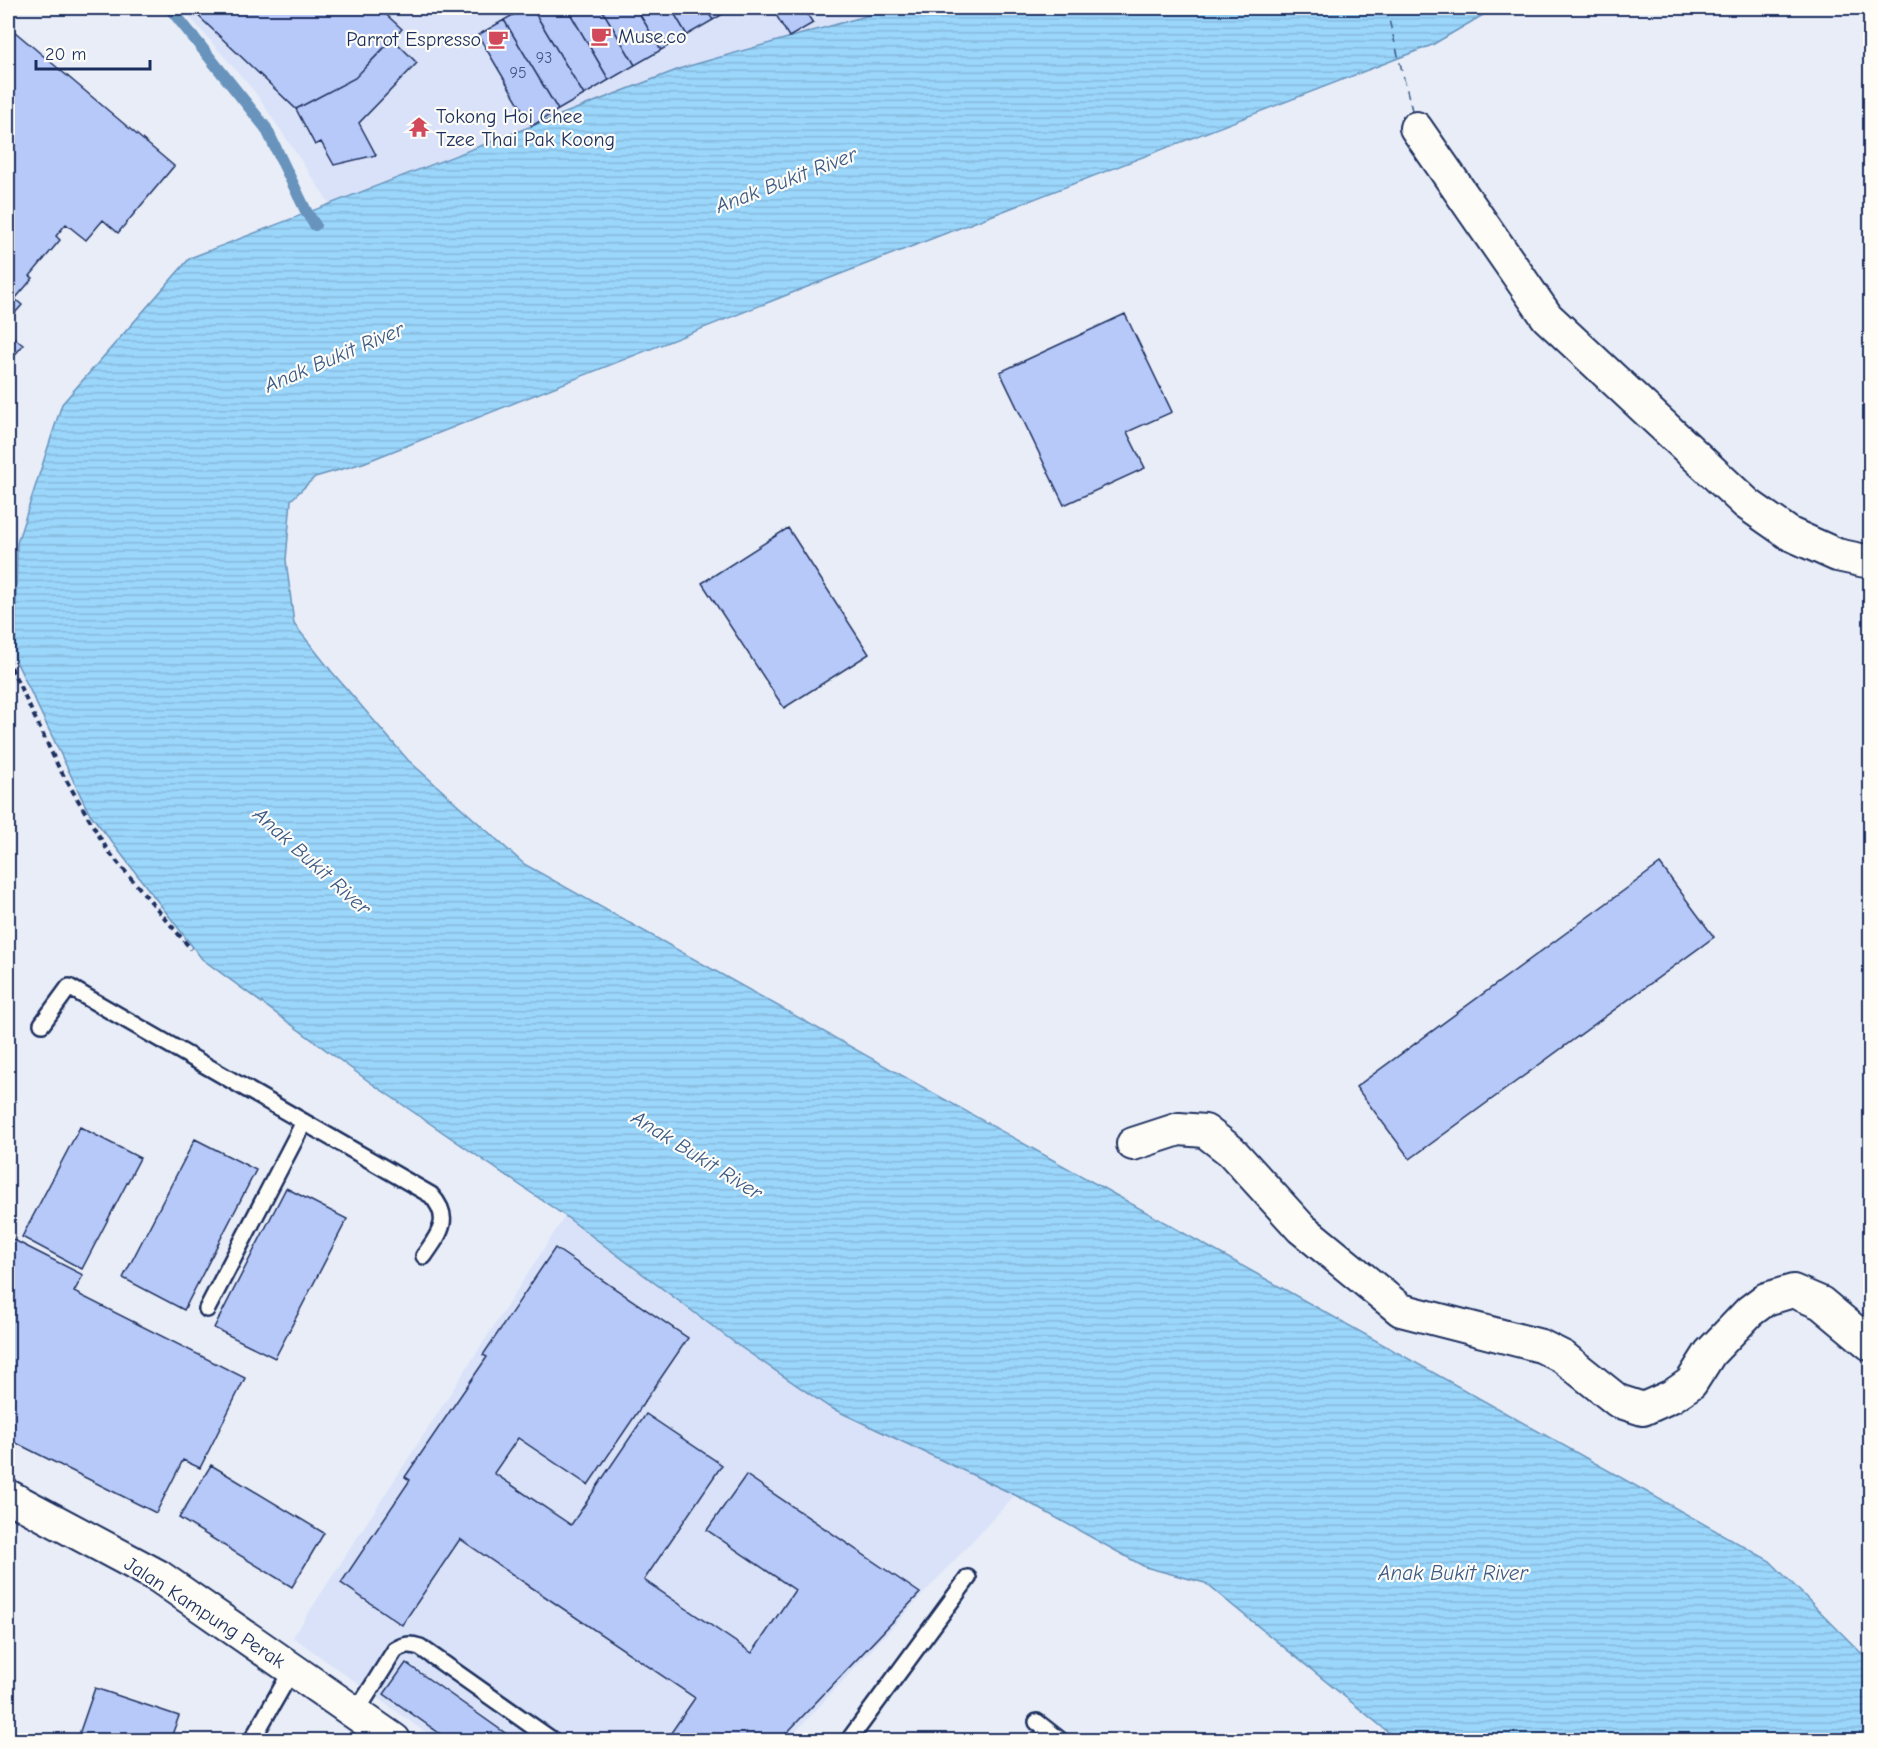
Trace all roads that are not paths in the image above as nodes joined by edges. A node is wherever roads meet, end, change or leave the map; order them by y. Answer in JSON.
{"nodes":[{"id":1,"x":1416,"y":128,"type":"dead end"},
{"id":2,"x":1870,"y":562,"type":"edge"},
{"id":3,"x":42,"y":1024,"type":"dead end"},
{"id":4,"x":304,"y":1122,"type":"junction"},
{"id":5,"x":1133,"y":1144,"type":"dead end"},
{"id":6,"x":424,"y":1257,"type":"dead end"},
{"id":7,"x":207,"y":1309,"type":"dead end"},
{"id":8,"x":1870,"y":1344,"type":"edge"},
{"id":9,"x":8,"y":1496,"type":"edge"},
{"id":10,"x":969,"y":1578,"type":"dead end"},
{"id":11,"x":292,"y":1670,"type":"junction"},
{"id":12,"x":356,"y":1714,"type":"junction"},
{"id":13,"x":1036,"y":1722,"type":"dead end"},
{"id":14,"x":252,"y":1740,"type":"edge"},
{"id":15,"x":394,"y":1740,"type":"edge"},
{"id":16,"x":552,"y":1740,"type":"edge"},
{"id":17,"x":849,"y":1740,"type":"edge"},
{"id":18,"x":1060,"y":1740,"type":"edge"}],
"edges":[{"from":1,"to":2,"type":"street"},
{"from":3,"to":4,"type":"lane"},
{"from":4,"to":6,"type":"lane"},
{"from":4,"to":7,"type":"lane"},
{"from":5,"to":8,"type":"street"},
{"from":9,"to":11,"type":"street","name":"Jalan Kampung Perak"},
{"from":10,"to":17,"type":"lane"},
{"from":11,"to":12,"type":"street","name":"Jalan Kampung Perak"},
{"from":11,"to":14,"type":"lane"},
{"from":12,"to":15,"type":"street","name":"Jalan Kampung Perak"},
{"from":12,"to":16,"type":"lane"},
{"from":13,"to":18,"type":"lane"}]}
